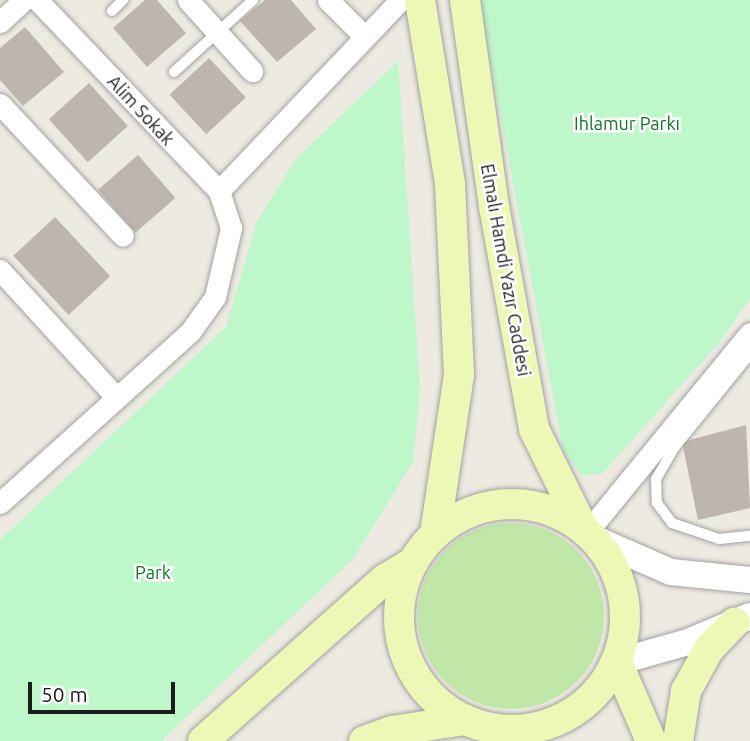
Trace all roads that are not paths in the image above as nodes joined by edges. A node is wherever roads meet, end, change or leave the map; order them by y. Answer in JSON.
{"nodes":[{"id":1,"x":24,"y":0,"type":"edge"},
{"id":2,"x":37,"y":0,"type":"edge"},
{"id":3,"x":123,"y":0,"type":"edge"},
{"id":4,"x":188,"y":0,"type":"edge"},
{"id":5,"x":253,"y":0,"type":"edge"},
{"id":6,"x":328,"y":0,"type":"edge"},
{"id":7,"x":400,"y":0,"type":"edge"},
{"id":8,"x":420,"y":0,"type":"edge"},
{"id":9,"x":465,"y":0,"type":"edge"},
{"id":10,"x":111,"y":11,"type":"dead end"},
{"id":11,"x":0,"y":22,"type":"edge"},
{"id":12,"x":217,"y":32,"type":"junction"},
{"id":13,"x":365,"y":37,"type":"junction"},
{"id":14,"x":252,"y":71,"type":"dead end"},
{"id":15,"x":174,"y":72,"type":"dead end"},
{"id":16,"x":0,"y":104,"type":"edge"},
{"id":17,"x":219,"y":191,"type":"junction"},
{"id":18,"x":123,"y":236,"type":"dead end"},
{"id":19,"x":0,"y":270,"type":"edge"},
{"id":20,"x":750,"y":332,"type":"edge"},
{"id":21,"x":750,"y":354,"type":"edge"},
{"id":22,"x":115,"y":396,"type":"junction"},
{"id":23,"x":0,"y":503,"type":"edge"},
{"id":24,"x":588,"y":533,"type":"junction"},
{"id":25,"x":435,"y":534,"type":"junction"},
{"id":26,"x":750,"y":536,"type":"edge"},
{"id":27,"x":413,"y":562,"type":"junction"},
{"id":28,"x":750,"y":580,"type":"edge"},
{"id":29,"x":742,"y":619,"type":"edge"},
{"id":30,"x":617,"y":662,"type":"junction"},
{"id":31,"x":465,"y":720,"type":"junction"},
{"id":32,"x":535,"y":735,"type":"edge"},
{"id":33,"x":203,"y":741,"type":"edge"},
{"id":34,"x":364,"y":741,"type":"edge"},
{"id":35,"x":651,"y":741,"type":"edge"},
{"id":36,"x":678,"y":741,"type":"edge"}],
"edges":[{"from":1,"to":11,"type":"street"},
{"from":2,"to":17,"type":"street","name":"Alim Sokak"},
{"from":3,"to":10,"type":"lane"},
{"from":4,"to":12,"type":"street"},
{"from":5,"to":12,"type":"lane"},
{"from":6,"to":13,"type":"street"},
{"from":7,"to":13,"type":"street"},
{"from":8,"to":25,"type":"main road"},
{"from":9,"to":24,"type":"main road","name":"Elmalı Hamdi Yazır Caddesi"},
{"from":12,"to":14,"type":"street"},
{"from":12,"to":15,"type":"lane"},
{"from":13,"to":17,"type":"street"},
{"from":16,"to":18,"type":"street"},
{"from":17,"to":22,"type":"street","name":"Alim Sokak"},
{"from":19,"to":22,"type":"street"},
{"from":20,"to":24,"type":"street"},
{"from":21,"to":26,"type":"lane"},
{"from":22,"to":23,"type":"street"},
{"from":24,"to":25,"type":"main road"},
{"from":24,"to":28,"type":"street"},
{"from":24,"to":30,"type":"main road"},
{"from":25,"to":27,"type":"main road"},
{"from":27,"to":31,"type":"main road"},
{"from":27,"to":33,"type":"main road"},
{"from":29,"to":30,"type":"street"},
{"from":29,"to":36,"type":"main road"},
{"from":30,"to":32,"type":"main road"},
{"from":30,"to":35,"type":"main road"},
{"from":31,"to":32,"type":"main road"},
{"from":31,"to":34,"type":"main road"}]}
